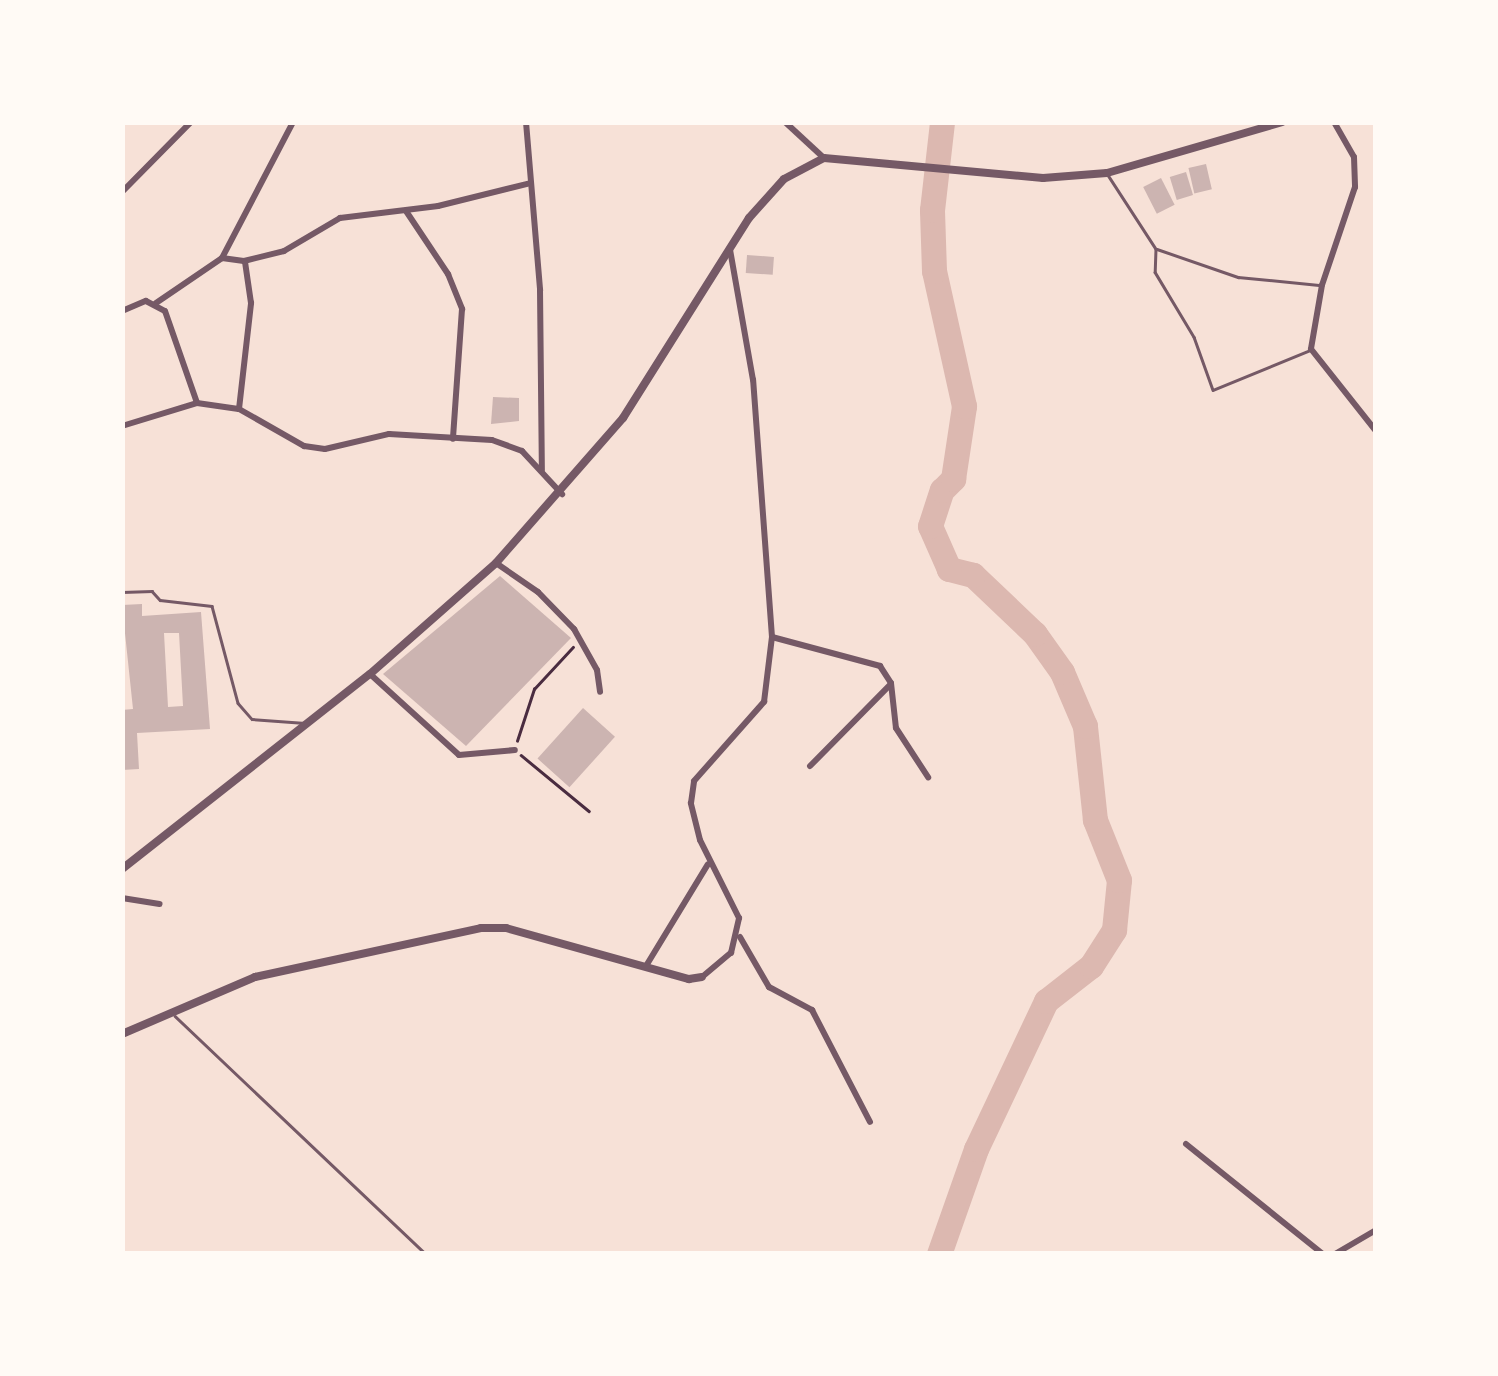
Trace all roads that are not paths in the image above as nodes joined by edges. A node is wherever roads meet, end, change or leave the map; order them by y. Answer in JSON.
{"nodes":[{"id":1,"x":190,"y":122,"type":"edge"},
{"id":2,"x":292,"y":122,"type":"edge"},
{"id":3,"x":526,"y":122,"type":"edge"},
{"id":4,"x":785,"y":122,"type":"edge"},
{"id":5,"x":1282,"y":122,"type":"edge"},
{"id":6,"x":1334,"y":122,"type":"edge"},
{"id":7,"x":824,"y":158,"type":"junction"},
{"id":8,"x":1107,"y":174,"type":"junction"},
{"id":9,"x":527,"y":184,"type":"junction"},
{"id":10,"x":122,"y":192,"type":"edge"},
{"id":11,"x":406,"y":211,"type":"junction"},
{"id":12,"x":1156,"y":248,"type":"junction"},
{"id":13,"x":730,"y":250,"type":"junction"},
{"id":14,"x":222,"y":258,"type":"junction"},
{"id":15,"x":244,"y":261,"type":"junction"},
{"id":16,"x":1322,"y":285,"type":"junction"},
{"id":17,"x":156,"y":303,"type":"junction"},
{"id":18,"x":122,"y":310,"type":"edge"},
{"id":19,"x":1311,"y":349,"type":"junction"},
{"id":20,"x":196,"y":403,"type":"junction"},
{"id":21,"x":239,"y":409,"type":"junction"},
{"id":22,"x":122,"y":426,"type":"edge"},
{"id":23,"x":1376,"y":431,"type":"edge"},
{"id":24,"x":454,"y":439,"type":"junction"},
{"id":25,"x":542,"y":470,"type":"junction"},
{"id":26,"x":562,"y":494,"type":"junction"},
{"id":27,"x":496,"y":564,"type":"junction"},
{"id":28,"x":122,"y":592,"type":"edge"},
{"id":29,"x":772,"y":637,"type":"junction"},
{"id":30,"x":370,"y":674,"type":"junction"},
{"id":31,"x":892,"y":683,"type":"junction"},
{"id":32,"x":600,"y":692,"type":"dead end"},
{"id":33,"x":307,"y":723,"type":"junction"},
{"id":34,"x":515,"y":750,"type":"road end"},
{"id":35,"x":810,"y":766,"type":"dead end"},
{"id":36,"x":928,"y":776,"type":"dead end"},
{"id":37,"x":708,"y":864,"type":"junction"},
{"id":38,"x":122,"y":869,"type":"edge"},
{"id":39,"x":122,"y":898,"type":"edge"},
{"id":40,"x":160,"y":904,"type":"dead end"},
{"id":41,"x":739,"y":936,"type":"junction"},
{"id":42,"x":646,"y":966,"type":"junction"},
{"id":43,"x":702,"y":977,"type":"joint"},
{"id":44,"x":175,"y":1016,"type":"junction"},
{"id":45,"x":122,"y":1034,"type":"edge"},
{"id":46,"x":870,"y":1122,"type":"dead end"},
{"id":47,"x":1186,"y":1144,"type":"dead end"},
{"id":48,"x":1376,"y":1230,"type":"edge"},
{"id":49,"x":426,"y":1254,"type":"edge"},
{"id":50,"x":1323,"y":1254,"type":"edge"},
{"id":51,"x":1336,"y":1254,"type":"edge"}],
"edges":[{"from":1,"to":10,"type":"street"},
{"from":2,"to":14,"type":"street"},
{"from":3,"to":9,"type":"street"},
{"from":4,"to":7,"type":"street"},
{"from":5,"to":8,"type":"street"},
{"from":6,"to":16,"type":"street"},
{"from":7,"to":8,"type":"street"},
{"from":7,"to":13,"type":"street"},
{"from":8,"to":12,"type":"lane"},
{"from":9,"to":11,"type":"street"},
{"from":9,"to":25,"type":"street"},
{"from":11,"to":15,"type":"street"},
{"from":11,"to":24,"type":"street"},
{"from":12,"to":16,"type":"lane"},
{"from":12,"to":19,"type":"lane"},
{"from":13,"to":26,"type":"street"},
{"from":13,"to":29,"type":"street"},
{"from":14,"to":15,"type":"street"},
{"from":14,"to":17,"type":"street"},
{"from":15,"to":21,"type":"street"},
{"from":16,"to":19,"type":"street"},
{"from":17,"to":18,"type":"street"},
{"from":17,"to":20,"type":"street"},
{"from":19,"to":23,"type":"street"},
{"from":20,"to":21,"type":"street"},
{"from":20,"to":22,"type":"street"},
{"from":21,"to":24,"type":"street"},
{"from":24,"to":25,"type":"street"},
{"from":25,"to":26,"type":"street"},
{"from":26,"to":27,"type":"street"},
{"from":27,"to":30,"type":"street"},
{"from":27,"to":32,"type":"street"},
{"from":28,"to":33,"type":"lane"},
{"from":29,"to":31,"type":"street"},
{"from":29,"to":37,"type":"street"},
{"from":30,"to":33,"type":"street"},
{"from":30,"to":34,"type":"street"},
{"from":31,"to":35,"type":"street"},
{"from":31,"to":36,"type":"street"},
{"from":33,"to":38,"type":"street"},
{"from":37,"to":41,"type":"street"},
{"from":37,"to":42,"type":"street"},
{"from":39,"to":40,"type":"street"},
{"from":41,"to":43,"type":"street"},
{"from":41,"to":46,"type":"street"},
{"from":42,"to":43,"type":"street"},
{"from":42,"to":44,"type":"street"},
{"from":44,"to":45,"type":"street"},
{"from":44,"to":49,"type":"lane"},
{"from":47,"to":50,"type":"street"},
{"from":48,"to":51,"type":"street"}]}
